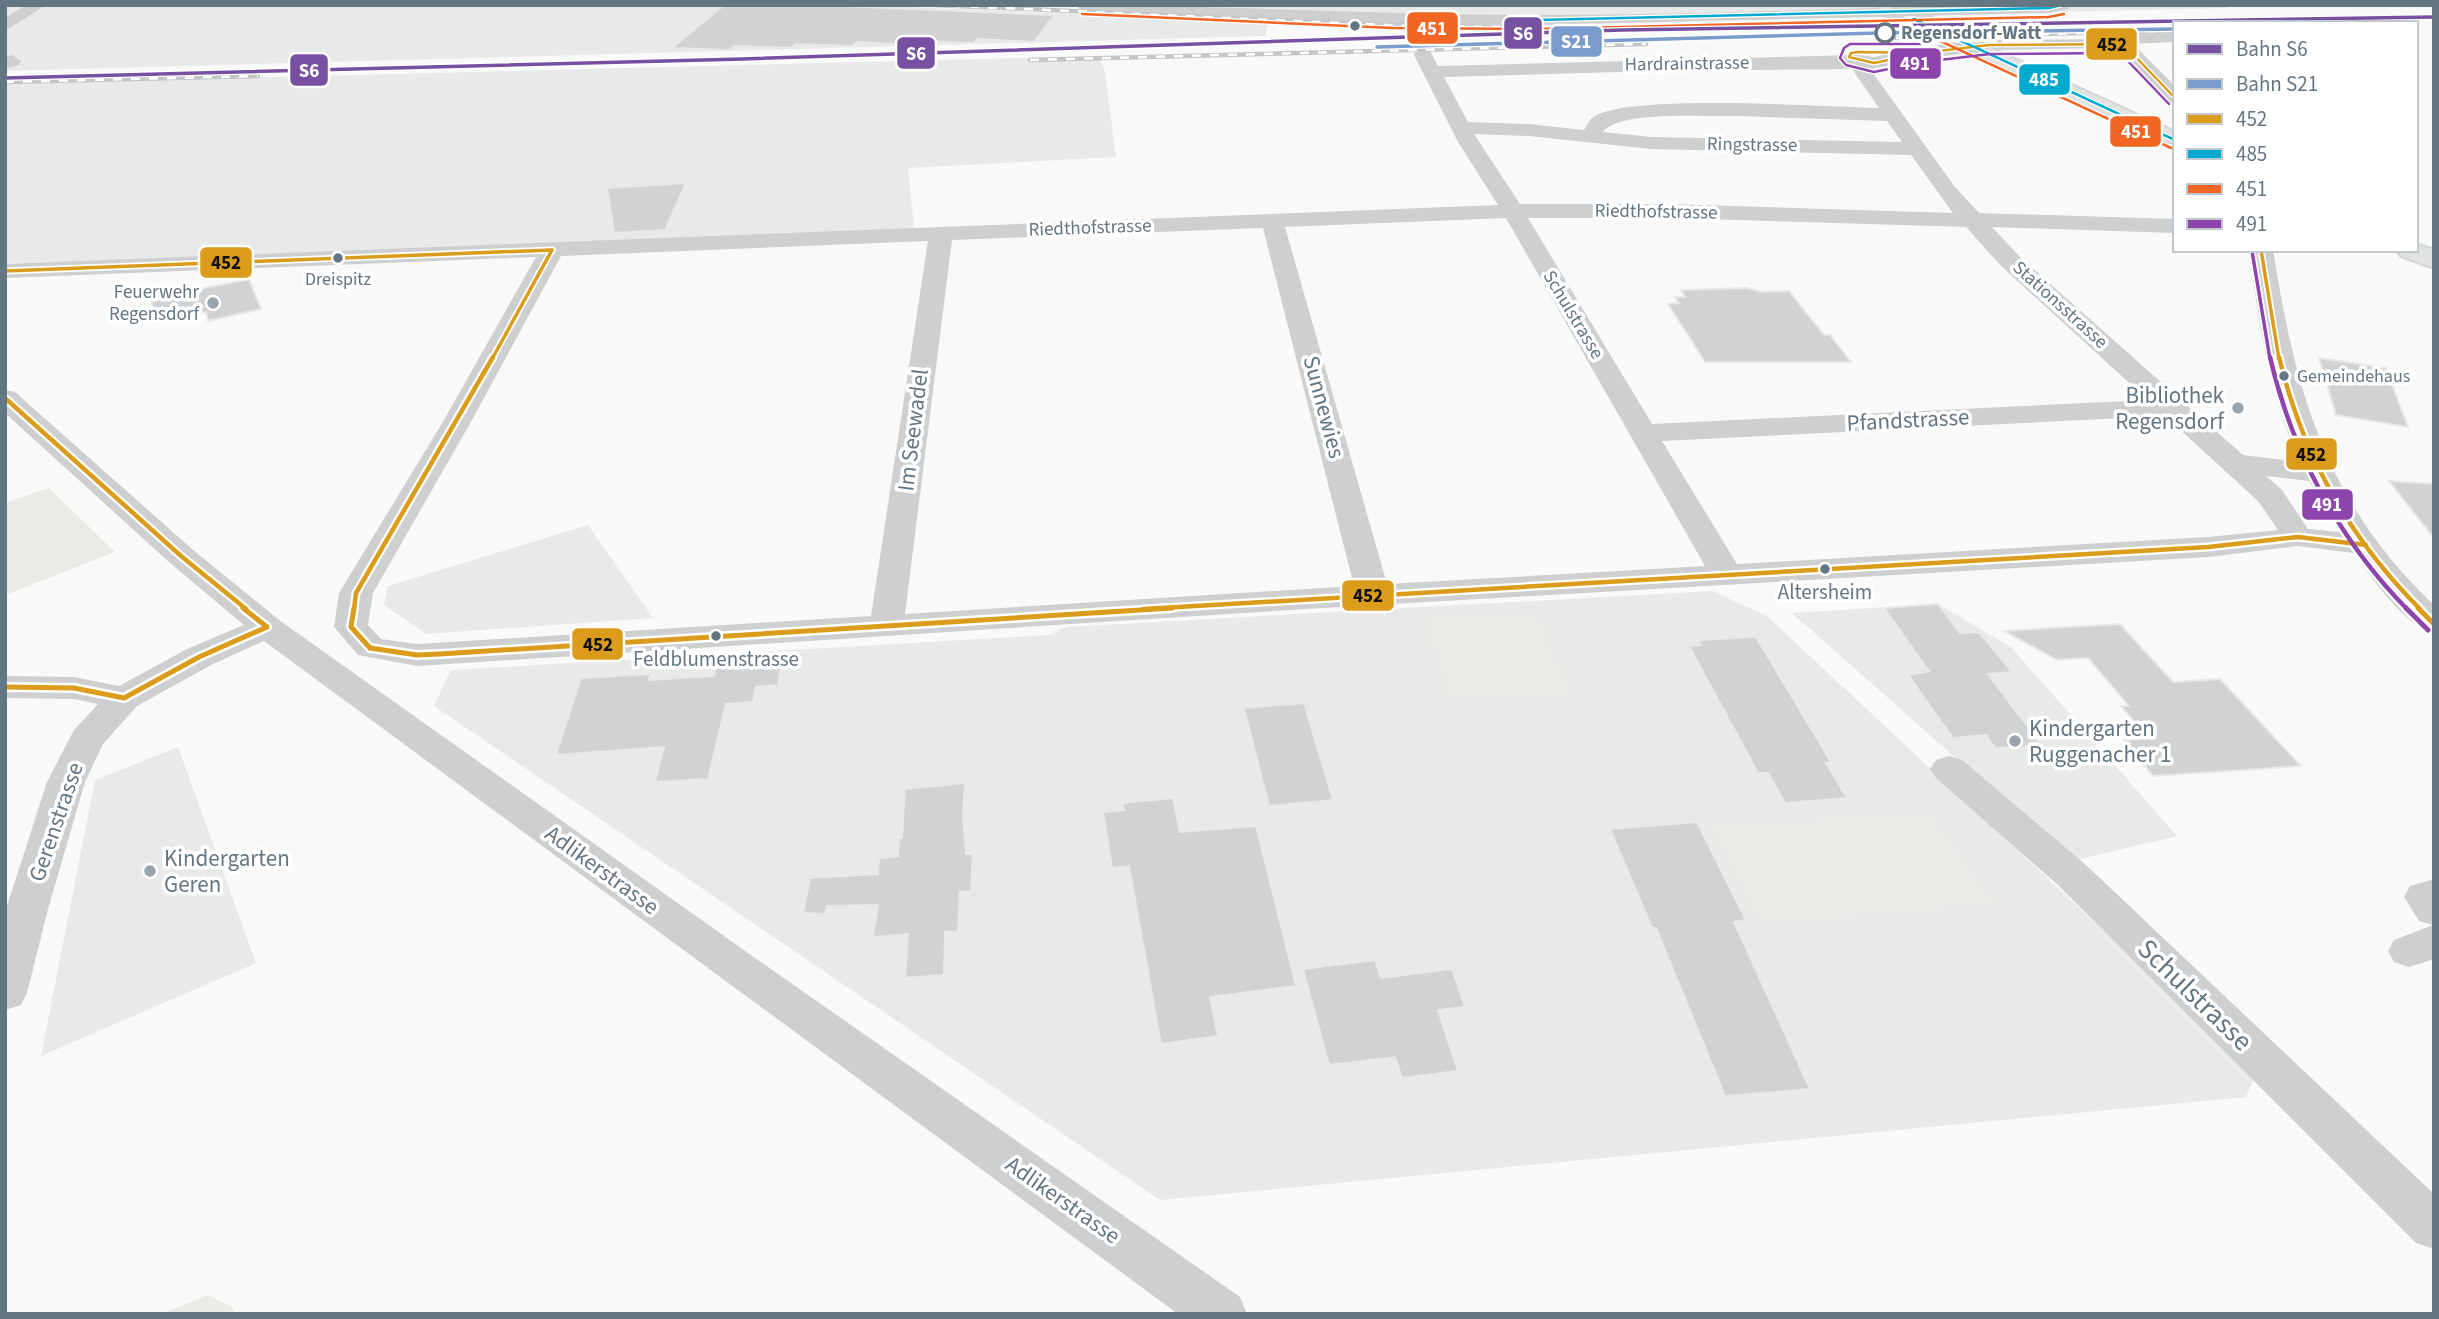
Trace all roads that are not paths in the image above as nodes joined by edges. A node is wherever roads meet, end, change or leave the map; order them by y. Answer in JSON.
{"nodes":[{"id":1,"x":38,"y":5,"type":"edge"},
{"id":2,"x":1082,"y":5,"type":"edge"},
{"id":3,"x":2062,"y":5,"type":"edge"},
{"id":4,"x":1113,"y":6,"type":"edge"},
{"id":5,"x":1376,"y":12,"type":"edge"},
{"id":6,"x":1536,"y":13,"type":"edge"},
{"id":7,"x":5,"y":26,"type":"edge"},
{"id":8,"x":2173,"y":37,"type":"edge"},
{"id":9,"x":2116,"y":44,"type":"junction"},
{"id":10,"x":1991,"y":54,"type":"tunnel mouth"},
{"id":11,"x":1858,"y":61,"type":"junction"},
{"id":12,"x":1427,"y":63,"type":"joint"},
{"id":13,"x":2173,"y":96,"type":"edge"},
{"id":14,"x":1894,"y":115,"type":"junction"},
{"id":15,"x":1462,"y":128,"type":"junction"},
{"id":16,"x":2168,"y":136,"type":"dead end"},
{"id":17,"x":1588,"y":138,"type":"junction"},
{"id":18,"x":1917,"y":149,"type":"junction"},
{"id":19,"x":1513,"y":211,"type":"junction"},
{"id":20,"x":1272,"y":220,"type":"junction"},
{"id":21,"x":1970,"y":220,"type":"junction"},
{"id":22,"x":2173,"y":226,"type":"edge"},
{"id":23,"x":941,"y":234,"type":"junction"},
{"id":24,"x":552,"y":250,"type":"junction"},
{"id":25,"x":2261,"y":252,"type":"edge"},
{"id":26,"x":2415,"y":252,"type":"edge"},
{"id":27,"x":2434,"y":260,"type":"edge"},
{"id":28,"x":5,"y":271,"type":"edge"},
{"id":29,"x":5,"y":398,"type":"edge"},
{"id":30,"x":2173,"y":407,"type":"junction"},
{"id":31,"x":1643,"y":433,"type":"junction"},
{"id":32,"x":2235,"y":463,"type":"junction"},
{"id":33,"x":2318,"y":473,"type":"junction"},
{"id":34,"x":2298,"y":537,"type":"junction"},
{"id":35,"x":2366,"y":545,"type":"junction"},
{"id":36,"x":1726,"y":574,"type":"junction"},
{"id":37,"x":1373,"y":595,"type":"junction"},
{"id":38,"x":2434,"y":624,"type":"edge"},
{"id":39,"x":887,"y":626,"type":"junction"},
{"id":40,"x":267,"y":627,"type":"junction"},
{"id":41,"x":5,"y":687,"type":"edge"},
{"id":42,"x":124,"y":698,"type":"junction"},
{"id":43,"x":1950,"y":769,"type":"dead end"},
{"id":44,"x":2434,"y":894,"type":"edge"},
{"id":45,"x":2434,"y":910,"type":"edge"},
{"id":46,"x":5,"y":993,"type":"edge"},
{"id":47,"x":2434,"y":1227,"type":"edge"},
{"id":48,"x":1221,"y":1314,"type":"edge"}],
"edges":[{"from":1,"to":7,"type":"street"},
{"from":2,"to":4,"type":"street"},
{"from":3,"to":6,"type":"street"},
{"from":4,"to":5,"type":"street"},
{"from":5,"to":6,"type":"street"},
{"from":8,"to":9,"type":"street","name":"Hardrainstrasse"},
{"from":9,"to":11,"type":"street","name":"Hardrainstrasse"},
{"from":9,"to":13,"type":"street"},
{"from":10,"to":16,"type":"main road"},
{"from":11,"to":12,"type":"street","name":"Hardrainstrasse"},
{"from":11,"to":14,"type":"street","name":"Stationsstrasse"},
{"from":12,"to":15,"type":"street","name":"Schulstrasse"},
{"from":14,"to":17,"type":"street","name":"Ringstrasse"},
{"from":14,"to":18,"type":"street","name":"Stationsstrasse"},
{"from":15,"to":17,"type":"street","name":"Ringstrasse"},
{"from":15,"to":19,"type":"street","name":"Schulstrasse"},
{"from":17,"to":18,"type":"street","name":"Ringstrasse"},
{"from":18,"to":21,"type":"street","name":"Stationsstrasse"},
{"from":19,"to":20,"type":"street","name":"Riedthofstrasse"},
{"from":19,"to":21,"type":"street","name":"Riedthofstrasse"},
{"from":19,"to":31,"type":"street","name":"Schulstrasse"},
{"from":20,"to":23,"type":"street","name":"Riedthofstrasse"},
{"from":20,"to":37,"type":"street","name":"Sunnewies"},
{"from":21,"to":22,"type":"street","name":"Riedthofstrasse"},
{"from":21,"to":30,"type":"street","name":"Stationsstrasse"},
{"from":23,"to":24,"type":"street","name":"Riedthofstrasse"},
{"from":23,"to":39,"type":"street","name":"Im Seewadel"},
{"from":24,"to":28,"type":"street","name":"Riedthofstrasse"},
{"from":24,"to":39,"type":"street"},
{"from":25,"to":33,"type":"street"},
{"from":26,"to":27,"type":"main road"},
{"from":29,"to":40,"type":"street","name":"Adlikerstrasse"},
{"from":30,"to":31,"type":"street","name":"Pfandstrasse"},
{"from":30,"to":32,"type":"street","name":"Stationsstrasse"},
{"from":31,"to":36,"type":"street","name":"Schulstrasse"},
{"from":32,"to":33,"type":"street"},
{"from":32,"to":34,"type":"street","name":"Stationsstrasse"},
{"from":33,"to":35,"type":"street"},
{"from":34,"to":35,"type":"street"},
{"from":34,"to":36,"type":"street"},
{"from":35,"to":38,"type":"street"},
{"from":36,"to":37,"type":"street"},
{"from":37,"to":39,"type":"street"},
{"from":40,"to":42,"type":"street","name":"Gerenstrasse"},
{"from":40,"to":48,"type":"street","name":"Adlikerstrasse"},
{"from":41,"to":42,"type":"street"},
{"from":42,"to":46,"type":"street","name":"Gerenstrasse"},
{"from":43,"to":47,"type":"street","name":"Schulstrasse"},
{"from":44,"to":45,"type":"street"}]}
